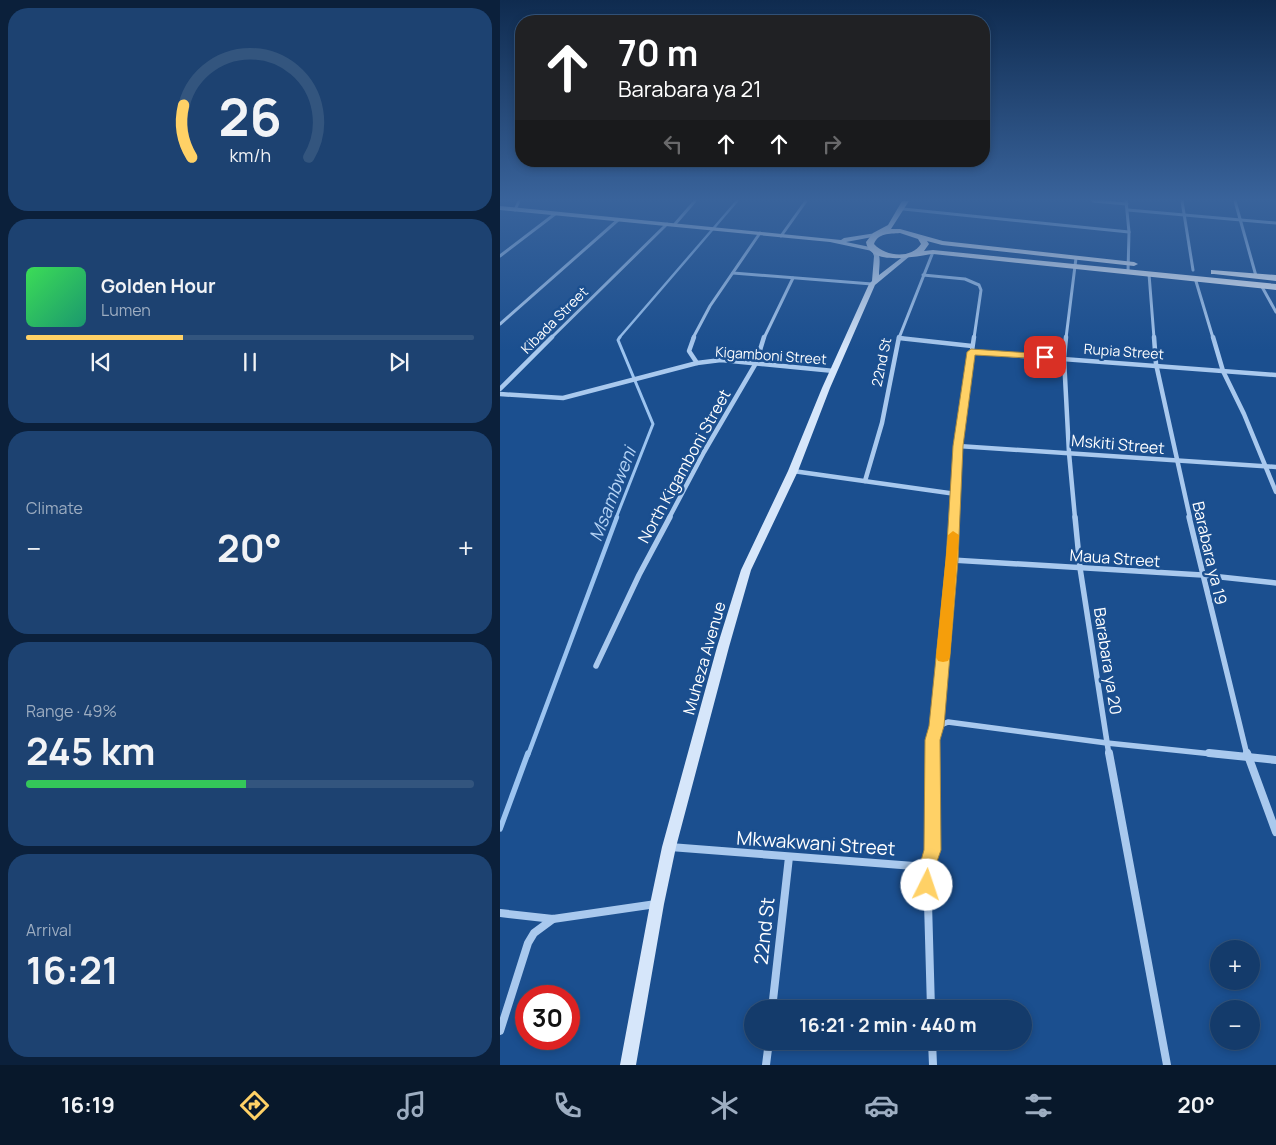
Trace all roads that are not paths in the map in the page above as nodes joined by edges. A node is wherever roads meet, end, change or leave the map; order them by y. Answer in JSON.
{"nodes":[{"id":1,"x":874,"y":250,"type":"edge"},
{"id":2,"x":583,"y":251,"type":"edge"},
{"id":3,"x":640,"y":251,"type":"edge"},
{"id":4,"x":748,"y":251,"type":"edge"},
{"id":5,"x":876,"y":251,"type":"edge"},
{"id":6,"x":920,"y":251,"type":"edge"},
{"id":7,"x":992,"y":251,"type":"edge"},
{"id":8,"x":1128,"y":251,"type":"edge"},
{"id":9,"x":1190,"y":251,"type":"edge"},
{"id":10,"x":1249,"y":251,"type":"edge"},
{"id":11,"x":933,"y":252,"type":"junction"},
{"id":12,"x":910,"y":255,"type":"junction"},
{"id":13,"x":1075,"y":262,"type":"junction"},
{"id":14,"x":1128,"y":268,"type":"junction"},
{"id":15,"x":733,"y":273,"type":"junction"},
{"id":16,"x":1149,"y":274,"type":"junction"},
{"id":17,"x":1194,"y":274,"type":"junction"},
{"id":18,"x":923,"y":275,"type":"junction"},
{"id":19,"x":1256,"y":276,"type":"junction"},
{"id":20,"x":793,"y":278,"type":"junction"},
{"id":21,"x":1276,"y":278,"type":"edge"},
{"id":22,"x":874,"y":282,"type":"junction"},
{"id":23,"x":1262,"y":285,"type":"junction"},
{"id":24,"x":1276,"y":287,"type":"edge"},
{"id":25,"x":1276,"y":312,"type":"edge"},
{"id":26,"x":500,"y":324,"type":"edge"},
{"id":27,"x":899,"y":338,"type":"junction"},
{"id":28,"x":972,"y":349,"type":"junction"},
{"id":29,"x":1064,"y":358,"type":"junction"},
{"id":30,"x":697,"y":363,"type":"junction"},
{"id":31,"x":756,"y":363,"type":"junction"},
{"id":32,"x":1156,"y":364,"type":"junction"},
{"id":33,"x":834,"y":372,"type":"junction"},
{"id":34,"x":1223,"y":372,"type":"junction"},
{"id":35,"x":1276,"y":375,"type":"edge"},
{"id":36,"x":500,"y":389,"type":"edge"},
{"id":37,"x":500,"y":394,"type":"edge"},
{"id":38,"x":958,"y":446,"type":"junction"},
{"id":39,"x":1069,"y":453,"type":"junction"},
{"id":40,"x":1177,"y":462,"type":"junction"},
{"id":41,"x":1264,"y":466,"type":"junction"},
{"id":42,"x":1276,"y":467,"type":"edge"},
{"id":43,"x":793,"y":471,"type":"junction"},
{"id":44,"x":865,"y":481,"type":"junction"},
{"id":45,"x":1276,"y":492,"type":"edge"},
{"id":46,"x":956,"y":494,"type":"junction"},
{"id":47,"x":952,"y":560,"type":"junction"},
{"id":48,"x":1080,"y":568,"type":"junction"},
{"id":49,"x":1202,"y":576,"type":"junction"},
{"id":50,"x":1276,"y":583,"type":"edge"},
{"id":51,"x":596,"y":666,"type":"dead end"},
{"id":52,"x":936,"y":726,"type":"junction"},
{"id":53,"x":1107,"y":743,"type":"junction"},
{"id":54,"x":1248,"y":757,"type":"junction"},
{"id":55,"x":1276,"y":760,"type":"edge"},
{"id":56,"x":1276,"y":832,"type":"edge"},
{"id":57,"x":669,"y":847,"type":"junction"},
{"id":58,"x":789,"y":858,"type":"junction"},
{"id":59,"x":927,"y":867,"type":"junction"},
{"id":60,"x":656,"y":904,"type":"junction"},
{"id":61,"x":500,"y":913,"type":"edge"},
{"id":62,"x":553,"y":919,"type":"junction"},
{"id":63,"x":773,"y":1000,"type":"edge"},
{"id":64,"x":931,"y":1000,"type":"edge"},
{"id":65,"x":500,"y":1031,"type":"edge"},
{"id":66,"x":767,"y":1050,"type":"edge"},
{"id":67,"x":932,"y":1050,"type":"edge"},
{"id":68,"x":628,"y":1065,"type":"edge"},
{"id":69,"x":766,"y":1065,"type":"edge"},
{"id":70,"x":933,"y":1065,"type":"edge"},
{"id":71,"x":1167,"y":1065,"type":"edge"}],
"edges":[{"from":1,"to":22,"type":"street"},
{"from":2,"to":26,"type":"street"},
{"from":3,"to":36,"type":"street","name":"Kibada Street"},
{"from":4,"to":15,"type":"street"},
{"from":5,"to":12,"type":"main road"},
{"from":6,"to":12,"type":"main road"},
{"from":7,"to":13,"type":"main road"},
{"from":8,"to":14,"type":"street"},
{"from":9,"to":17,"type":"street"},
{"from":10,"to":19,"type":"street"},
{"from":11,"to":12,"type":"main road"},
{"from":11,"to":13,"type":"main road"},
{"from":11,"to":18,"type":"street","name":"22nd St"},
{"from":12,"to":22,"type":"street"},
{"from":13,"to":14,"type":"main road"},
{"from":13,"to":29,"type":"street","name":"Barabara ya 20"},
{"from":14,"to":16,"type":"main road"},
{"from":14,"to":17,"type":"main road"},
{"from":15,"to":20,"type":"street"},
{"from":15,"to":30,"type":"street"},
{"from":16,"to":17,"type":"main road"},
{"from":16,"to":32,"type":"street","name":"Barabara ya 19"},
{"from":17,"to":19,"type":"main road"},
{"from":17,"to":23,"type":"main road"},
{"from":17,"to":34,"type":"street"},
{"from":18,"to":27,"type":"street","name":"22nd St"},
{"from":18,"to":28,"type":"street"},
{"from":19,"to":21,"type":"main road"},
{"from":20,"to":22,"type":"street"},
{"from":20,"to":31,"type":"street","name":"North Kigamboni Street"},
{"from":22,"to":33,"type":"street","name":"Muheza Avenue"},
{"from":23,"to":24,"type":"main road"},
{"from":23,"to":25,"type":"street"},
{"from":27,"to":28,"type":"street","name":"Rupia Street"},
{"from":27,"to":44,"type":"street","name":"22nd St"},
{"from":28,"to":29,"type":"street","name":"Rupia Street"},
{"from":28,"to":38,"type":"street"},
{"from":29,"to":32,"type":"street","name":"Rupia Street"},
{"from":29,"to":39,"type":"street","name":"Barabara ya 20"},
{"from":30,"to":31,"type":"street","name":"Kigamboni Street"},
{"from":30,"to":37,"type":"street","name":"Kigamboni Street"},
{"from":31,"to":33,"type":"street","name":"Kigamboni Street"},
{"from":31,"to":51,"type":"street","name":"North Kigamboni Street"},
{"from":32,"to":34,"type":"street","name":"Rupia Street"},
{"from":32,"to":40,"type":"street","name":"Barabara ya 19"},
{"from":33,"to":43,"type":"street","name":"Muheza Avenue"},
{"from":34,"to":35,"type":"street","name":"Rupia Street"},
{"from":34,"to":41,"type":"street"},
{"from":38,"to":39,"type":"street","name":"Mskiti Street"},
{"from":38,"to":46,"type":"street"},
{"from":39,"to":40,"type":"street","name":"Mskiti Street"},
{"from":39,"to":48,"type":"street","name":"Barabara ya 20"},
{"from":40,"to":41,"type":"street","name":"Mskiti Street"},
{"from":40,"to":49,"type":"street","name":"Barabara ya 19"},
{"from":41,"to":42,"type":"street","name":"Mskiti Street"},
{"from":41,"to":45,"type":"street"},
{"from":43,"to":44,"type":"street"},
{"from":43,"to":57,"type":"street","name":"Muheza Avenue"},
{"from":44,"to":46,"type":"street"},
{"from":46,"to":47,"type":"street"},
{"from":47,"to":48,"type":"street","name":"Maua Street"},
{"from":47,"to":52,"type":"street"},
{"from":48,"to":49,"type":"street","name":"Maua Street"},
{"from":48,"to":53,"type":"street","name":"Barabara ya 20"},
{"from":49,"to":50,"type":"street","name":"Maua Street"},
{"from":49,"to":54,"type":"street","name":"Barabara ya 19"},
{"from":52,"to":53,"type":"street"},
{"from":52,"to":59,"type":"street"},
{"from":53,"to":54,"type":"street"},
{"from":53,"to":71,"type":"street","name":"Barabara ya 20"},
{"from":54,"to":55,"type":"street"},
{"from":54,"to":56,"type":"street","name":"Barabara ya 19"},
{"from":57,"to":58,"type":"street","name":"Mkwakwani Street"},
{"from":57,"to":60,"type":"street","name":"Muheza Avenue"},
{"from":58,"to":59,"type":"street","name":"Mkwakwani Street"},
{"from":58,"to":63,"type":"street","name":"22nd St"},
{"from":59,"to":64,"type":"street"},
{"from":60,"to":62,"type":"street"},
{"from":60,"to":68,"type":"street","name":"Muheza Avenue"},
{"from":61,"to":62,"type":"street"},
{"from":62,"to":65,"type":"street"},
{"from":66,"to":69,"type":"street"},
{"from":67,"to":70,"type":"street"}]}
